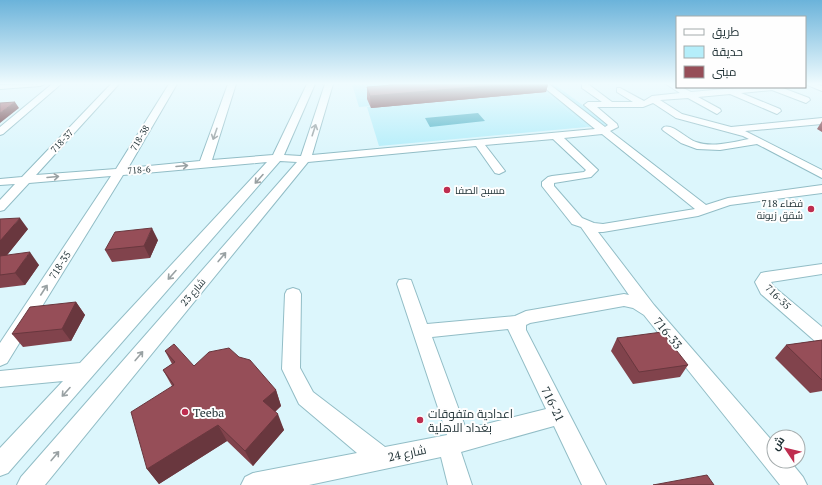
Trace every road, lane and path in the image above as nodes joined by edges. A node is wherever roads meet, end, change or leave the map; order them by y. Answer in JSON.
{"nodes":[{"id":1,"x":30,"y":107,"type":"edge"},
{"id":2,"x":94,"y":107,"type":"edge"},
{"id":3,"x":159,"y":107,"type":"edge"},
{"id":4,"x":224,"y":107,"type":"edge"},
{"id":5,"x":301,"y":107,"type":"edge"},
{"id":6,"x":322,"y":107,"type":"edge"},
{"id":7,"x":572,"y":107,"type":"edge"},
{"id":8,"x":590,"y":107,"type":"edge"},
{"id":9,"x":658,"y":107,"type":"edge"},
{"id":10,"x":710,"y":107,"type":"edge"},
{"id":11,"x":767,"y":107,"type":"edge"},
{"id":12,"x":717,"y":111,"type":"dead end"},
{"id":13,"x":777,"y":111,"type":"dead end"},
{"id":14,"x":822,"y":121,"type":"edge"},
{"id":15,"x":667,"y":129,"type":"dead end"},
{"id":16,"x":730,"y":129,"type":"junction"},
{"id":17,"x":603,"y":131,"type":"junction"},
{"id":18,"x":0,"y":132,"type":"edge"},
{"id":19,"x":556,"y":136,"type":"junction"},
{"id":20,"x":759,"y":141,"type":"junction"},
{"id":21,"x":478,"y":142,"type":"junction"},
{"id":22,"x":277,"y":158,"type":"junction"},
{"id":23,"x":305,"y":159,"type":"junction"},
{"id":24,"x":205,"y":164,"type":"junction"},
{"id":25,"x":499,"y":170,"type":"dead end"},
{"id":26,"x":120,"y":171,"type":"junction"},
{"id":27,"x":822,"y":175,"type":"edge"},
{"id":28,"x":26,"y":180,"type":"junction"},
{"id":29,"x":0,"y":182,"type":"edge"},
{"id":30,"x":822,"y":189,"type":"edge"},
{"id":31,"x":0,"y":207,"type":"edge"},
{"id":32,"x":704,"y":210,"type":"junction"},
{"id":33,"x":586,"y":225,"type":"junction"},
{"id":34,"x":822,"y":269,"type":"edge"},
{"id":35,"x":405,"y":284,"type":"dead end"},
{"id":36,"x":293,"y":294,"type":"dead end"},
{"id":37,"x":650,"y":311,"type":"junction"},
{"id":38,"x":518,"y":322,"type":"junction"},
{"id":39,"x":421,"y":331,"type":"junction"},
{"id":40,"x":822,"y":337,"type":"edge"},
{"id":41,"x":0,"y":358,"type":"edge"},
{"id":42,"x":86,"y":370,"type":"junction"},
{"id":43,"x":0,"y":379,"type":"edge"},
{"id":44,"x":558,"y":415,"type":"junction"},
{"id":45,"x":454,"y":443,"type":"junction"},
{"id":46,"x":766,"y":450,"type":"edge"},
{"id":47,"x":382,"y":458,"type":"junction"},
{"id":48,"x":0,"y":465,"type":"edge"},
{"id":49,"x":782,"y":469,"type":"edge"},
{"id":50,"x":29,"y":485,"type":"edge"},
{"id":51,"x":253,"y":485,"type":"edge"},
{"id":52,"x":460,"y":485,"type":"edge"},
{"id":53,"x":594,"y":485,"type":"edge"},
{"id":54,"x":795,"y":485,"type":"edge"}],
"edges":[{"from":1,"to":18,"type":"street"},
{"from":2,"to":28,"type":"street","name":"718-37"},
{"from":3,"to":26,"type":"street","name":"718-38"},
{"from":4,"to":24,"type":"street","one_way":true},
{"from":5,"to":22,"type":"street"},
{"from":23,"to":6,"type":"street","name":"شارع 23","one_way":true},
{"from":7,"to":17,"type":"street"},
{"from":8,"to":17,"type":"street"},
{"from":9,"to":16,"type":"street"},
{"from":10,"to":12,"type":"street"},
{"from":11,"to":13,"type":"street"},
{"from":14,"to":16,"type":"street"},
{"from":15,"to":20,"type":"street"},
{"from":16,"to":20,"type":"street"},
{"from":17,"to":19,"type":"street","name":"718-6"},
{"from":17,"to":32,"type":"street"},
{"from":19,"to":21,"type":"street","name":"718-6"},
{"from":19,"to":33,"type":"street"},
{"from":20,"to":27,"type":"street"},
{"from":21,"to":23,"type":"street","name":"718-6"},
{"from":21,"to":25,"type":"street"},
{"from":22,"to":23,"type":"street","name":"718-6"},
{"from":22,"to":24,"type":"street","name":"718-6"},
{"from":22,"to":42,"type":"street","one_way":true},
{"from":50,"to":23,"type":"street","name":"شارع 23","one_way":true},
{"from":26,"to":24,"type":"street","name":"718-6","one_way":true},
{"from":28,"to":26,"type":"street","name":"718-6","one_way":true},
{"from":41,"to":26,"type":"street","name":"718-35","one_way":true},
{"from":28,"to":29,"type":"street","name":"718-6"},
{"from":28,"to":31,"type":"street"},
{"from":30,"to":32,"type":"street"},
{"from":32,"to":33,"type":"street"},
{"from":33,"to":37,"type":"street"},
{"from":34,"to":40,"type":"street","name":"716-35"},
{"from":35,"to":39,"type":"street"},
{"from":36,"to":47,"type":"street"},
{"from":37,"to":38,"type":"street","name":"716-33"},
{"from":37,"to":46,"type":"street","name":"716-33"},
{"from":38,"to":39,"type":"street","name":"716-33"},
{"from":38,"to":44,"type":"street","name":"716-21"},
{"from":39,"to":45,"type":"street"},
{"from":42,"to":43,"type":"street"},
{"from":42,"to":48,"type":"street","one_way":true},
{"from":44,"to":45,"type":"street","name":"شارع 24"},
{"from":44,"to":53,"type":"street","name":"716-21"},
{"from":45,"to":47,"type":"street","name":"شارع 24"},
{"from":45,"to":52,"type":"street"},
{"from":47,"to":51,"type":"street","name":"شارع 24"},
{"from":49,"to":54,"type":"street","name":"716-33"}]}
